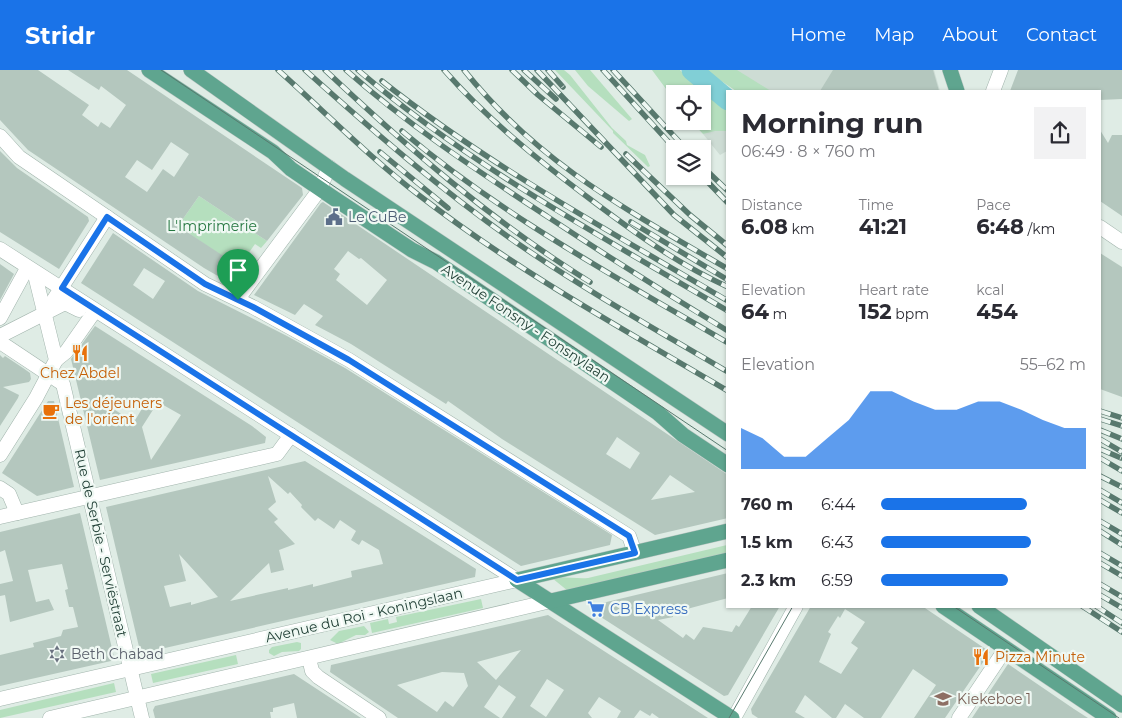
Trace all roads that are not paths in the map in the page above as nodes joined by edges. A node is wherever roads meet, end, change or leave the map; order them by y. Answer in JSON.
{"nodes":[{"id":1,"x":149,"y":70,"type":"edge"},
{"id":2,"x":191,"y":70,"type":"edge"},
{"id":3,"x":950,"y":70,"type":"edge"},
{"id":4,"x":1001,"y":70,"type":"edge"},
{"id":5,"x":957,"y":90,"type":"edge"},
{"id":6,"x":993,"y":90,"type":"edge"},
{"id":7,"x":0,"y":136,"type":"edge"},
{"id":8,"x":329,"y":167,"type":"junction"},
{"id":9,"x":320,"y":189,"type":"junction"},
{"id":10,"x":107,"y":217,"type":"junction"},
{"id":11,"x":1101,"y":229,"type":"edge"},
{"id":12,"x":1122,"y":242,"type":"edge"},
{"id":13,"x":0,"y":249,"type":"edge"},
{"id":14,"x":62,"y":288,"type":"junction"},
{"id":15,"x":238,"y":300,"type":"junction"},
{"id":16,"x":45,"y":313,"type":"junction"},
{"id":17,"x":0,"y":318,"type":"edge"},
{"id":18,"x":0,"y":336,"type":"edge"},
{"id":19,"x":0,"y":342,"type":"edge"},
{"id":20,"x":52,"y":368,"type":"junction"},
{"id":21,"x":726,"y":433,"type":"edge"},
{"id":22,"x":291,"y":435,"type":"junction"},
{"id":23,"x":0,"y":455,"type":"edge"},
{"id":24,"x":726,"y":464,"type":"edge"},
{"id":25,"x":0,"y":488,"type":"edge"},
{"id":26,"x":90,"y":497,"type":"junction"},
{"id":27,"x":17,"y":513,"type":"junction"},
{"id":28,"x":0,"y":517,"type":"edge"},
{"id":29,"x":726,"y":531,"type":"edge"},
{"id":30,"x":635,"y":553,"type":"junction"},
{"id":31,"x":726,"y":560,"type":"edge"},
{"id":32,"x":517,"y":580,"type":"junction"},
{"id":33,"x":551,"y":601,"type":"junction"},
{"id":34,"x":795,"y":608,"type":"edge"},
{"id":35,"x":947,"y":608,"type":"edge"},
{"id":36,"x":981,"y":608,"type":"edge"},
{"id":37,"x":1006,"y":648,"type":"junction"},
{"id":38,"x":309,"y":658,"type":"junction"},
{"id":39,"x":130,"y":669,"type":"junction"},
{"id":40,"x":137,"y":698,"type":"junction"},
{"id":41,"x":0,"y":699,"type":"edge"},
{"id":42,"x":1121,"y":706,"type":"edge"},
{"id":43,"x":373,"y":716,"type":"edge"},
{"id":44,"x":50,"y":718,"type":"edge"},
{"id":45,"x":142,"y":718,"type":"edge"},
{"id":46,"x":733,"y":718,"type":"edge"},
{"id":47,"x":959,"y":718,"type":"edge"},
{"id":48,"x":1109,"y":718,"type":"edge"}],
"edges":[{"from":1,"to":9,"type":"main road","name":"Avenue Fonsny - Fonsnylaan"},
{"from":2,"to":8,"type":"main road","name":"Avenue Fonsny - Fonsnylaan"},
{"from":3,"to":5,"type":"main road"},
{"from":4,"to":6,"type":"street"},
{"from":7,"to":10,"type":"street"},
{"from":8,"to":9,"type":"street"},
{"from":8,"to":21,"type":"main road","name":"Avenue Fonsny - Fonsnylaan"},
{"from":9,"to":15,"type":"street"},
{"from":9,"to":24,"type":"main road","name":"Avenue Fonsny - Fonsnylaan"},
{"from":10,"to":14,"type":"street"},
{"from":10,"to":15,"type":"street"},
{"from":11,"to":12,"type":"street"},
{"from":13,"to":14,"type":"street"},
{"from":14,"to":16,"type":"street"},
{"from":14,"to":22,"type":"street"},
{"from":15,"to":30,"type":"street"},
{"from":16,"to":17,"type":"street"},
{"from":16,"to":18,"type":"street"},
{"from":16,"to":20,"type":"street"},
{"from":16,"to":20,"type":"street"},
{"from":19,"to":20,"type":"street"},
{"from":20,"to":23,"type":"street"},
{"from":20,"to":26,"type":"street","name":"Rue de Serbie - Serviëstraat"},
{"from":22,"to":26,"type":"street"},
{"from":22,"to":32,"type":"street"},
{"from":25,"to":27,"type":"street"},
{"from":26,"to":27,"type":"street"},
{"from":26,"to":39,"type":"street","name":"Rue de Serbie - Serviëstraat"},
{"from":27,"to":28,"type":"street"},
{"from":29,"to":30,"type":"main road","name":"Avenue du Roi - Koningslaan"},
{"from":30,"to":32,"type":"main road","name":"Avenue du Roi - Koningslaan"},
{"from":31,"to":33,"type":"main road"},
{"from":32,"to":33,"type":"main road"},
{"from":32,"to":39,"type":"street","name":"Avenue du Roi - Koningslaan"},
{"from":33,"to":38,"type":"street"},
{"from":33,"to":46,"type":"main road"},
{"from":34,"to":46,"type":"street"},
{"from":35,"to":37,"type":"main road"},
{"from":36,"to":42,"type":"main road"},
{"from":37,"to":47,"type":"street"},
{"from":37,"to":48,"type":"main road"},
{"from":38,"to":40,"type":"street"},
{"from":38,"to":43,"type":"street"},
{"from":39,"to":40,"type":"street","name":"Rue de Serbie - Serviëstraat"},
{"from":39,"to":41,"type":"street","name":"Avenue du Roi - Koningslaan"},
{"from":40,"to":44,"type":"street"},
{"from":40,"to":45,"type":"street","name":"Rue de Serbie - Serviëstraat"}]}
